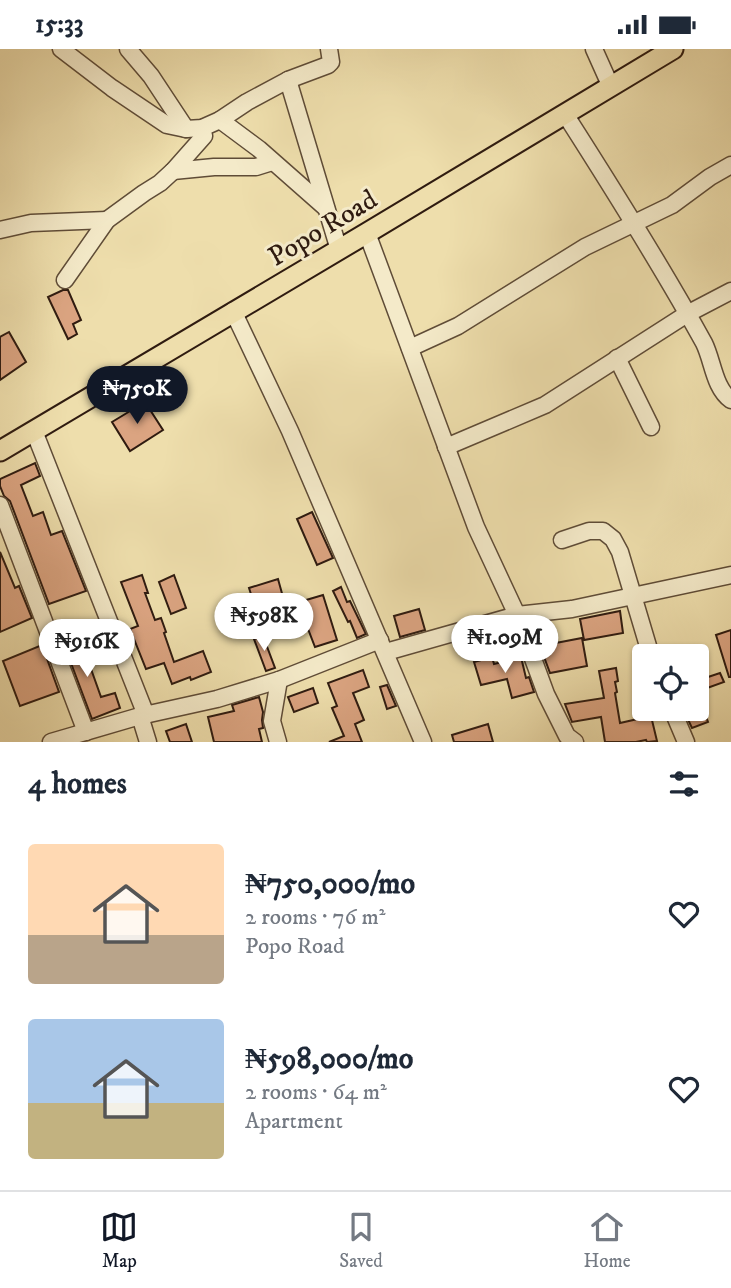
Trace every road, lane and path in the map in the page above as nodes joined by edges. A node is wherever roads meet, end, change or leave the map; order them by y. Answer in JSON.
{"nodes":[{"id":1,"x":61,"y":49,"type":"edge"},
{"id":2,"x":128,"y":49,"type":"edge"},
{"id":3,"x":329,"y":49,"type":"edge"},
{"id":4,"x":594,"y":49,"type":"edge"},
{"id":5,"x":673,"y":49,"type":"edge"},
{"id":6,"x":288,"y":80,"type":"junction"},
{"id":7,"x":611,"y":87,"type":"junction"},
{"id":8,"x":565,"y":114,"type":"junction"},
{"id":9,"x":220,"y":120,"type":"junction"},
{"id":10,"x":194,"y":128,"type":"junction"},
{"id":11,"x":272,"y":162,"type":"junction"},
{"id":12,"x":731,"y":165,"type":"edge"},
{"id":13,"x":173,"y":171,"type":"junction"},
{"id":14,"x":327,"y":209,"type":"junction"},
{"id":15,"x":107,"y":220,"type":"junction"},
{"id":16,"x":634,"y":223,"type":"junction"},
{"id":17,"x":0,"y":230,"type":"edge"},
{"id":18,"x":368,"y":233,"type":"junction"},
{"id":19,"x":339,"y":250,"type":"junction"},
{"id":20,"x":65,"y":281,"type":"dead end"},
{"id":21,"x":731,"y":291,"type":"edge"},
{"id":22,"x":233,"y":311,"type":"junction"},
{"id":23,"x":687,"y":314,"type":"junction"},
{"id":24,"x":410,"y":348,"type":"junction"},
{"id":25,"x":617,"y":358,"type":"junction"},
{"id":26,"x":731,"y":400,"type":"edge"},
{"id":27,"x":651,"y":427,"type":"dead end"},
{"id":28,"x":34,"y":431,"type":"junction"},
{"id":29,"x":446,"y":447,"type":"junction"},
{"id":30,"x":0,"y":451,"type":"edge"},
{"id":31,"x":0,"y":505,"type":"edge"},
{"id":32,"x":562,"y":540,"type":"dead end"},
{"id":33,"x":731,"y":575,"type":"edge"},
{"id":34,"x":633,"y":595,"type":"junction"},
{"id":35,"x":517,"y":615,"type":"junction"},
{"id":36,"x":647,"y":644,"type":"edge"},
{"id":37,"x":383,"y":646,"type":"junction"},
{"id":38,"x":279,"y":680,"type":"junction"},
{"id":39,"x":143,"y":716,"type":"junction"},
{"id":40,"x":677,"y":721,"type":"edge"},
{"id":41,"x":415,"y":723,"type":"junction"},
{"id":42,"x":86,"y":732,"type":"junction"},
{"id":43,"x":51,"y":742,"type":"edge"},
{"id":44,"x":148,"y":742,"type":"edge"},
{"id":45,"x":278,"y":742,"type":"edge"},
{"id":46,"x":406,"y":742,"type":"edge"},
{"id":47,"x":424,"y":742,"type":"edge"},
{"id":48,"x":575,"y":742,"type":"edge"},
{"id":49,"x":685,"y":742,"type":"edge"}],
"edges":[{"from":1,"to":10,"type":"street"},
{"from":2,"to":10,"type":"street"},
{"from":3,"to":6,"type":"street"},
{"from":4,"to":7,"type":"street"},
{"from":5,"to":7,"type":"main road","name":"Popo Road"},
{"from":6,"to":9,"type":"street"},
{"from":6,"to":14,"type":"street"},
{"from":7,"to":8,"type":"main road","name":"Popo Road"},
{"from":8,"to":16,"type":"street"},
{"from":8,"to":18,"type":"main road","name":"Popo Road"},
{"from":9,"to":10,"type":"street"},
{"from":9,"to":11,"type":"street"},
{"from":10,"to":13,"type":"street"},
{"from":11,"to":13,"type":"street"},
{"from":11,"to":14,"type":"street"},
{"from":12,"to":16,"type":"street"},
{"from":13,"to":15,"type":"street"},
{"from":14,"to":19,"type":"street"},
{"from":15,"to":17,"type":"street"},
{"from":15,"to":20,"type":"street"},
{"from":16,"to":23,"type":"street"},
{"from":16,"to":24,"type":"street"},
{"from":18,"to":19,"type":"main road","name":"Popo Road"},
{"from":18,"to":24,"type":"street"},
{"from":19,"to":22,"type":"main road","name":"Popo Road"},
{"from":21,"to":23,"type":"street"},
{"from":22,"to":28,"type":"main road","name":"Popo Road"},
{"from":22,"to":37,"type":"street"},
{"from":23,"to":25,"type":"street"},
{"from":23,"to":26,"type":"street"},
{"from":24,"to":29,"type":"street"},
{"from":25,"to":27,"type":"street"},
{"from":25,"to":29,"type":"street"},
{"from":28,"to":30,"type":"main road","name":"Popo Road"},
{"from":28,"to":39,"type":"street"},
{"from":29,"to":35,"type":"street"},
{"from":31,"to":42,"type":"street"},
{"from":32,"to":34,"type":"street"},
{"from":33,"to":34,"type":"street"},
{"from":34,"to":35,"type":"street"},
{"from":34,"to":36,"type":"street"},
{"from":35,"to":37,"type":"street"},
{"from":35,"to":48,"type":"street"},
{"from":37,"to":38,"type":"street"},
{"from":37,"to":41,"type":"street"},
{"from":38,"to":39,"type":"street"},
{"from":38,"to":45,"type":"street"},
{"from":39,"to":42,"type":"street"},
{"from":39,"to":44,"type":"street"},
{"from":40,"to":49,"type":"street"},
{"from":41,"to":46,"type":"street"},
{"from":41,"to":47,"type":"street"},
{"from":42,"to":43,"type":"street"}]}
